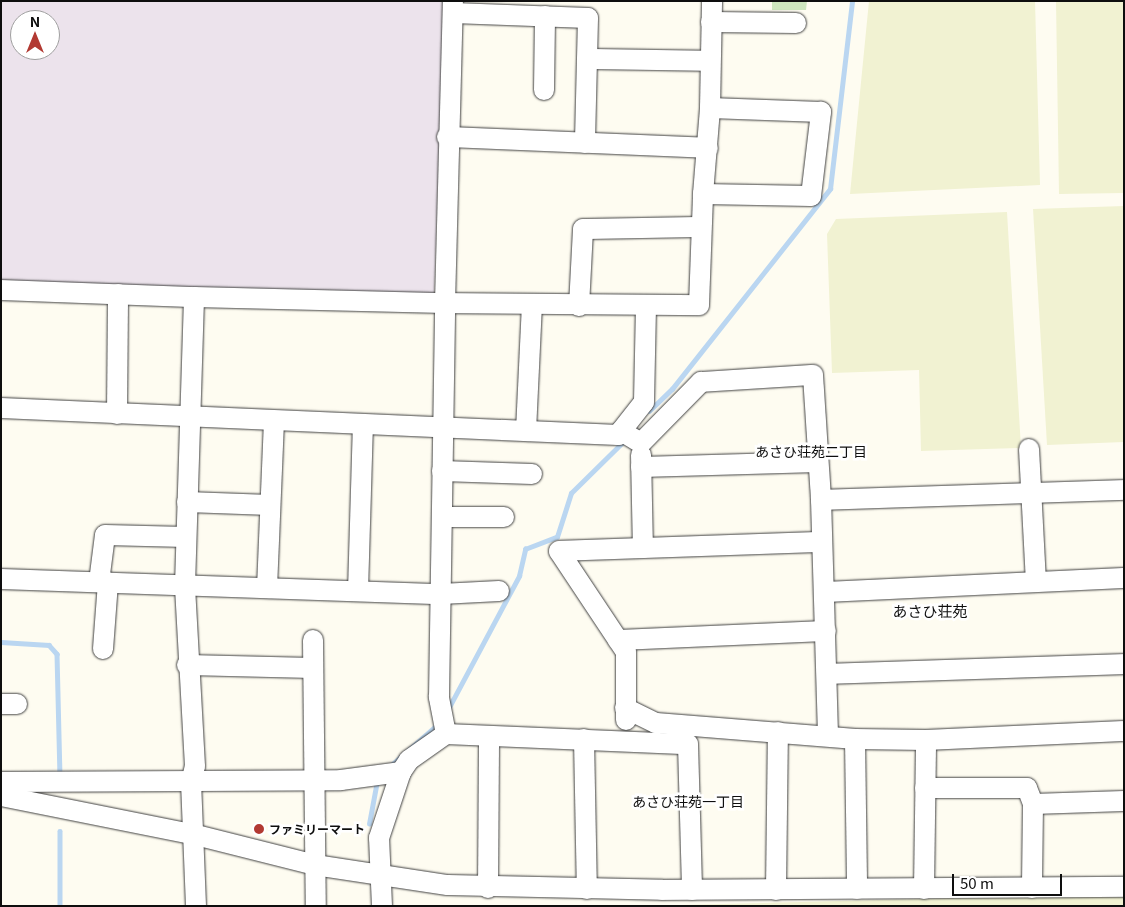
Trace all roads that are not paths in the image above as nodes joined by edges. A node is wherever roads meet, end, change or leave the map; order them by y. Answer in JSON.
{"nodes":[{"id":1,"x":712,"y":1,"type":"edge"},
{"id":2,"x":453,"y":7,"type":"edge"},
{"id":3,"x":545,"y":16,"type":"junction"},
{"id":4,"x":711,"y":22,"type":"junction"},
{"id":5,"x":796,"y":23,"type":"dead end"},
{"id":6,"x":587,"y":59,"type":"junction"},
{"id":7,"x":710,"y":61,"type":"junction"},
{"id":8,"x":544,"y":90,"type":"dead end"},
{"id":9,"x":710,"y":108,"type":"junction"},
{"id":10,"x":447,"y":137,"type":"junction"},
{"id":11,"x":585,"y":143,"type":"junction"},
{"id":12,"x":708,"y":148,"type":"junction"},
{"id":13,"x":703,"y":194,"type":"junction"},
{"id":14,"x":701,"y":227,"type":"junction"},
{"id":15,"x":1,"y":290,"type":"edge"},
{"id":16,"x":118,"y":294,"type":"junction"},
{"id":17,"x":194,"y":297,"type":"junction"},
{"id":18,"x":445,"y":303,"type":"junction"},
{"id":19,"x":532,"y":305,"type":"junction"},
{"id":20,"x":579,"y":306,"type":"junction"},
{"id":21,"x":646,"y":307,"type":"junction"},
{"id":22,"x":1,"y":408,"type":"edge"},
{"id":23,"x":117,"y":414,"type":"junction"},
{"id":24,"x":190,"y":418,"type":"junction"},
{"id":25,"x":274,"y":421,"type":"junction"},
{"id":26,"x":363,"y":424,"type":"junction"},
{"id":27,"x":443,"y":428,"type":"junction"},
{"id":28,"x":526,"y":431,"type":"junction"},
{"id":29,"x":630,"y":437,"type":"junction"},
{"id":30,"x":1029,"y":449,"type":"dead end"},
{"id":31,"x":818,"y":462,"type":"junction"},
{"id":32,"x":641,"y":467,"type":"junction"},
{"id":33,"x":442,"y":471,"type":"junction"},
{"id":34,"x":532,"y":474,"type":"dead end"},
{"id":35,"x":1124,"y":490,"type":"edge"},
{"id":36,"x":1031,"y":493,"type":"junction"},
{"id":37,"x":821,"y":500,"type":"junction"},
{"id":38,"x":187,"y":502,"type":"junction"},
{"id":39,"x":270,"y":504,"type":"junction"},
{"id":40,"x":504,"y":517,"type":"dead end"},
{"id":41,"x":442,"y":518,"type":"junction"},
{"id":42,"x":186,"y":537,"type":"junction"},
{"id":43,"x":822,"y":542,"type":"junction"},
{"id":44,"x":643,"y":548,"type":"junction"},
{"id":45,"x":1124,"y":578,"type":"edge"},
{"id":46,"x":1,"y":579,"type":"edge"},
{"id":47,"x":104,"y":582,"type":"junction"},
{"id":48,"x":1036,"y":582,"type":"junction"},
{"id":49,"x":185,"y":585,"type":"junction"},
{"id":50,"x":266,"y":588,"type":"junction"},
{"id":51,"x":358,"y":591,"type":"junction"},
{"id":52,"x":499,"y":591,"type":"dead end"},
{"id":53,"x":825,"y":592,"type":"junction"},
{"id":54,"x":441,"y":594,"type":"junction"},
{"id":55,"x":826,"y":631,"type":"junction"},
{"id":56,"x":313,"y":640,"type":"dead end"},
{"id":57,"x":618,"y":640,"type":"junction"},
{"id":58,"x":103,"y":649,"type":"dead end"},
{"id":59,"x":1124,"y":664,"type":"edge"},
{"id":60,"x":187,"y":665,"type":"junction"},
{"id":61,"x":313,"y":668,"type":"junction"},
{"id":62,"x":827,"y":674,"type":"junction"},
{"id":63,"x":625,"y":708,"type":"junction"},
{"id":64,"x":444,"y":722,"type":"junction"},
{"id":65,"x":1124,"y":731,"type":"edge"},
{"id":66,"x":778,"y":732,"type":"junction"},
{"id":67,"x":828,"y":735,"type":"junction"},
{"id":68,"x":490,"y":736,"type":"junction"},
{"id":69,"x":584,"y":738,"type":"junction"},
{"id":70,"x":855,"y":738,"type":"junction"},
{"id":71,"x":626,"y":739,"type":"junction"},
{"id":72,"x":926,"y":740,"type":"junction"},
{"id":73,"x":398,"y":772,"type":"junction"},
{"id":74,"x":314,"y":781,"type":"junction"},
{"id":75,"x":1,"y":782,"type":"edge"},
{"id":76,"x":191,"y":783,"type":"junction"},
{"id":77,"x":925,"y":788,"type":"junction"},
{"id":78,"x":1,"y":796,"type":"edge"},
{"id":79,"x":1124,"y":801,"type":"edge"},
{"id":80,"x":1033,"y":804,"type":"junction"},
{"id":81,"x":196,"y":835,"type":"junction"},
{"id":82,"x":315,"y":864,"type":"junction"},
{"id":83,"x":378,"y":877,"type":"junction"},
{"id":84,"x":1124,"y":887,"type":"edge"},
{"id":85,"x":488,"y":888,"type":"junction"},
{"id":86,"x":1032,"y":888,"type":"junction"},
{"id":87,"x":587,"y":889,"type":"junction"},
{"id":88,"x":857,"y":889,"type":"junction"},
{"id":89,"x":924,"y":889,"type":"junction"},
{"id":90,"x":692,"y":890,"type":"junction"},
{"id":91,"x":776,"y":890,"type":"junction"},
{"id":92,"x":196,"y":906,"type":"edge"},
{"id":93,"x":316,"y":906,"type":"edge"},
{"id":94,"x":382,"y":906,"type":"edge"}],
"edges":[{"from":1,"to":4,"type":"street"},
{"from":2,"to":3,"type":"street"},
{"from":2,"to":10,"type":"street"},
{"from":3,"to":6,"type":"street"},
{"from":3,"to":8,"type":"street"},
{"from":4,"to":5,"type":"street"},
{"from":4,"to":7,"type":"street"},
{"from":6,"to":7,"type":"street"},
{"from":6,"to":11,"type":"street"},
{"from":7,"to":9,"type":"street"},
{"from":9,"to":12,"type":"street"},
{"from":9,"to":13,"type":"street"},
{"from":10,"to":11,"type":"street"},
{"from":10,"to":18,"type":"street"},
{"from":11,"to":12,"type":"street"},
{"from":12,"to":13,"type":"street"},
{"from":13,"to":14,"type":"street"},
{"from":14,"to":20,"type":"street"},
{"from":14,"to":21,"type":"street"},
{"from":15,"to":16,"type":"street"},
{"from":16,"to":17,"type":"street"},
{"from":16,"to":23,"type":"street"},
{"from":17,"to":18,"type":"street"},
{"from":17,"to":24,"type":"street"},
{"from":18,"to":19,"type":"street"},
{"from":18,"to":27,"type":"street"},
{"from":19,"to":20,"type":"street"},
{"from":19,"to":28,"type":"street"},
{"from":20,"to":21,"type":"street"},
{"from":21,"to":29,"type":"street"},
{"from":22,"to":23,"type":"street"},
{"from":23,"to":24,"type":"street"},
{"from":24,"to":25,"type":"street"},
{"from":24,"to":38,"type":"street"},
{"from":25,"to":26,"type":"street"},
{"from":25,"to":39,"type":"street"},
{"from":26,"to":27,"type":"street"},
{"from":26,"to":51,"type":"street"},
{"from":27,"to":28,"type":"street"},
{"from":27,"to":33,"type":"street"},
{"from":28,"to":29,"type":"street"},
{"from":29,"to":31,"type":"street"},
{"from":29,"to":32,"type":"street"},
{"from":30,"to":36,"type":"street"},
{"from":31,"to":32,"type":"street"},
{"from":31,"to":37,"type":"street"},
{"from":32,"to":44,"type":"street"},
{"from":33,"to":34,"type":"street"},
{"from":33,"to":41,"type":"street"},
{"from":35,"to":36,"type":"street"},
{"from":36,"to":37,"type":"street"},
{"from":36,"to":48,"type":"street"},
{"from":37,"to":43,"type":"street"},
{"from":38,"to":39,"type":"street"},
{"from":38,"to":42,"type":"street"},
{"from":39,"to":50,"type":"street"},
{"from":40,"to":41,"type":"street"},
{"from":41,"to":54,"type":"street"},
{"from":42,"to":47,"type":"street"},
{"from":42,"to":49,"type":"street"},
{"from":43,"to":44,"type":"street"},
{"from":43,"to":53,"type":"street"},
{"from":44,"to":57,"type":"street"},
{"from":45,"to":48,"type":"street"},
{"from":46,"to":47,"type":"street"},
{"from":47,"to":49,"type":"street"},
{"from":47,"to":58,"type":"street"},
{"from":48,"to":53,"type":"street"},
{"from":49,"to":50,"type":"street"},
{"from":49,"to":60,"type":"street"},
{"from":50,"to":51,"type":"street"},
{"from":51,"to":54,"type":"street"},
{"from":52,"to":54,"type":"street"},
{"from":53,"to":55,"type":"street"},
{"from":54,"to":64,"type":"street"},
{"from":55,"to":57,"type":"street"},
{"from":55,"to":62,"type":"street"},
{"from":56,"to":61,"type":"street"},
{"from":57,"to":63,"type":"street"},
{"from":59,"to":62,"type":"street"},
{"from":60,"to":61,"type":"street"},
{"from":60,"to":76,"type":"street"},
{"from":61,"to":74,"type":"street"},
{"from":62,"to":67,"type":"street"},
{"from":63,"to":66,"type":"street"},
{"from":63,"to":71,"type":"street"},
{"from":64,"to":68,"type":"street"},
{"from":64,"to":73,"type":"street"},
{"from":65,"to":72,"type":"street"},
{"from":66,"to":67,"type":"street"},
{"from":66,"to":91,"type":"street"},
{"from":67,"to":70,"type":"street"},
{"from":68,"to":69,"type":"street"},
{"from":68,"to":85,"type":"street"},
{"from":69,"to":71,"type":"street"},
{"from":69,"to":87,"type":"street"},
{"from":70,"to":72,"type":"street"},
{"from":70,"to":88,"type":"street"},
{"from":71,"to":90,"type":"street"},
{"from":72,"to":77,"type":"street"},
{"from":73,"to":74,"type":"street"},
{"from":73,"to":83,"type":"street"},
{"from":74,"to":76,"type":"street"},
{"from":74,"to":82,"type":"street"},
{"from":75,"to":76,"type":"street"},
{"from":76,"to":81,"type":"street"},
{"from":77,"to":80,"type":"street"},
{"from":77,"to":89,"type":"street"},
{"from":78,"to":81,"type":"street"},
{"from":79,"to":80,"type":"street"},
{"from":80,"to":86,"type":"street"},
{"from":81,"to":82,"type":"street"},
{"from":81,"to":92,"type":"street"},
{"from":82,"to":83,"type":"street"},
{"from":82,"to":93,"type":"street"},
{"from":83,"to":85,"type":"street"},
{"from":83,"to":94,"type":"street"},
{"from":84,"to":86,"type":"street"},
{"from":85,"to":87,"type":"street"},
{"from":86,"to":89,"type":"street"},
{"from":87,"to":90,"type":"street"},
{"from":88,"to":89,"type":"street"},
{"from":88,"to":91,"type":"street"},
{"from":90,"to":91,"type":"street"}]}
